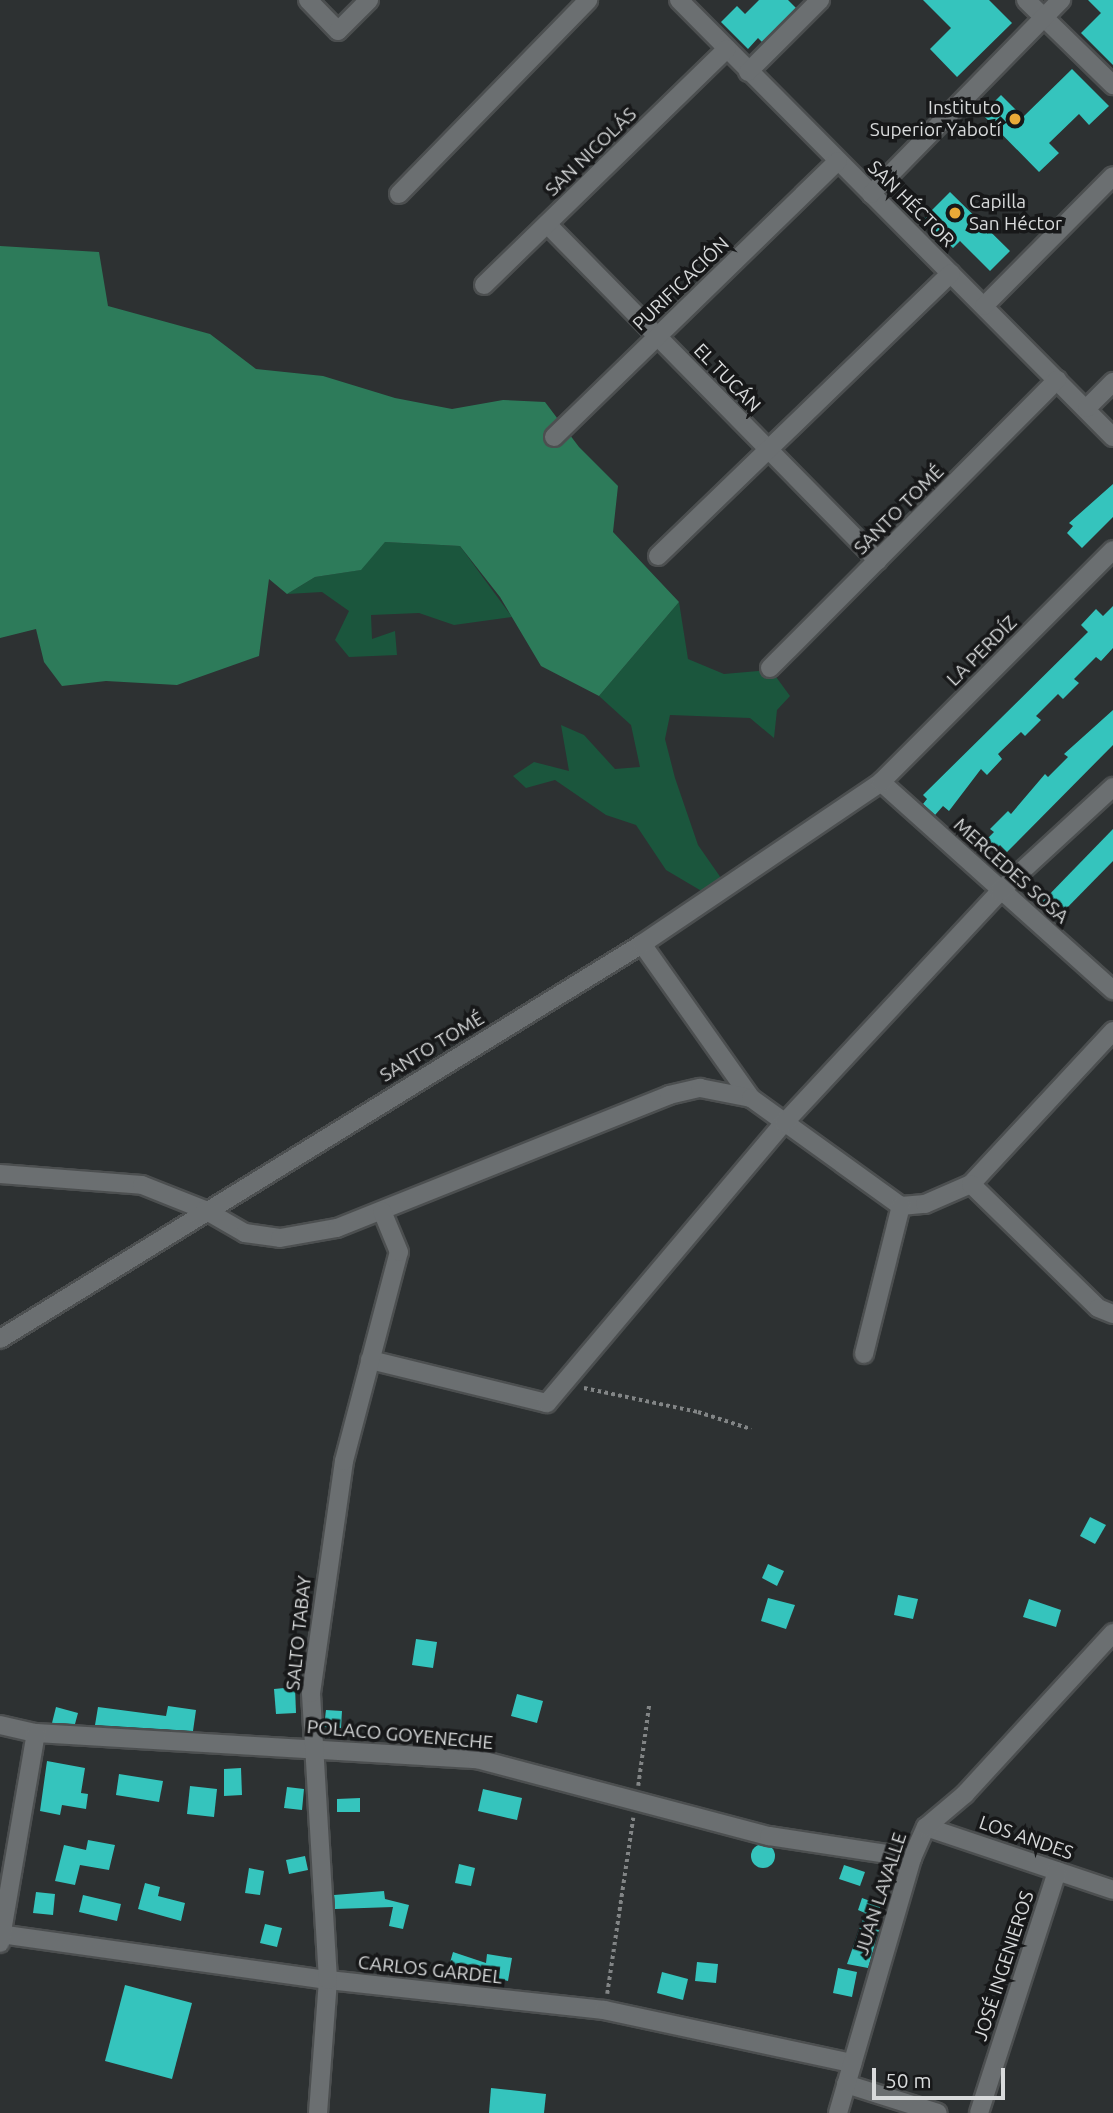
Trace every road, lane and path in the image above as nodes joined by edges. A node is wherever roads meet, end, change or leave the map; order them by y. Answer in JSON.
{"nodes":[{"id":1,"x":308,"y":0,"type":"edge"},
{"id":2,"x":369,"y":0,"type":"edge"},
{"id":3,"x":588,"y":0,"type":"edge"},
{"id":4,"x":680,"y":0,"type":"edge"},
{"id":5,"x":820,"y":0,"type":"edge"},
{"id":6,"x":1026,"y":0,"type":"edge"},
{"id":7,"x":1061,"y":0,"type":"edge"},
{"id":8,"x":1044,"y":18,"type":"junction"},
{"id":9,"x":726,"y":49,"type":"junction"},
{"id":10,"x":748,"y":72,"type":"junction"},
{"id":11,"x":1113,"y":85,"type":"edge"},
{"id":12,"x":838,"y":161,"type":"junction"},
{"id":13,"x":1113,"y":176,"type":"edge"},
{"id":14,"x":400,"y":194,"type":"dead end"},
{"id":15,"x":872,"y":194,"type":"junction"},
{"id":16,"x":547,"y":224,"type":"junction"},
{"id":17,"x":951,"y":273,"type":"junction"},
{"id":18,"x":484,"y":285,"type":"dead end"},
{"id":19,"x":984,"y":306,"type":"junction"},
{"id":20,"x":658,"y":337,"type":"junction"},
{"id":21,"x":1057,"y":380,"type":"junction"},
{"id":22,"x":1113,"y":382,"type":"edge"},
{"id":23,"x":1087,"y":408,"type":"junction"},
{"id":24,"x":554,"y":437,"type":"dead end"},
{"id":25,"x":1113,"y":437,"type":"edge"},
{"id":26,"x":769,"y":450,"type":"junction"},
{"id":27,"x":1113,"y":550,"type":"edge"},
{"id":28,"x":658,"y":556,"type":"dead end"},
{"id":29,"x":878,"y":561,"type":"junction"},
{"id":30,"x":770,"y":668,"type":"dead end"},
{"id":31,"x":881,"y":782,"type":"junction"},
{"id":32,"x":1113,"y":787,"type":"edge"},
{"id":33,"x":1000,"y":891,"type":"junction"},
{"id":34,"x":642,"y":944,"type":"junction"},
{"id":35,"x":1113,"y":990,"type":"edge"},
{"id":36,"x":1113,"y":1031,"type":"edge"},
{"id":37,"x":751,"y":1098,"type":"junction"},
{"id":38,"x":785,"y":1123,"type":"junction"},
{"id":39,"x":0,"y":1174,"type":"edge"},
{"id":40,"x":971,"y":1184,"type":"junction"},
{"id":41,"x":901,"y":1206,"type":"junction"},
{"id":42,"x":205,"y":1210,"type":"junction"},
{"id":43,"x":382,"y":1211,"type":"junction"},
{"id":44,"x":1113,"y":1314,"type":"edge"},
{"id":45,"x":0,"y":1339,"type":"edge"},
{"id":46,"x":864,"y":1354,"type":"dead end"},
{"id":47,"x":370,"y":1360,"type":"junction"},
{"id":48,"x":564,"y":1383,"type":"junction"},
{"id":49,"x":751,"y":1429,"type":"dead end"},
{"id":50,"x":1113,"y":1633,"type":"edge"},
{"id":51,"x":649,"y":1705,"type":"dead end"},
{"id":52,"x":0,"y":1725,"type":"edge"},
{"id":53,"x":36,"y":1733,"type":"junction"},
{"id":54,"x":318,"y":1749,"type":"junction"},
{"id":55,"x":636,"y":1799,"type":"junction"},
{"id":56,"x":926,"y":1826,"type":"junction"},
{"id":57,"x":912,"y":1858,"type":"junction"},
{"id":58,"x":1056,"y":1871,"type":"junction"},
{"id":59,"x":1113,"y":1890,"type":"edge"},
{"id":60,"x":0,"y":1937,"type":"edge"},
{"id":61,"x":328,"y":1980,"type":"junction"},
{"id":62,"x":604,"y":2010,"type":"junction"},
{"id":63,"x":852,"y":2063,"type":"junction"},
{"id":64,"x":846,"y":2084,"type":"junction"},
{"id":65,"x":318,"y":2113,"type":"edge"},
{"id":66,"x":838,"y":2113,"type":"edge"},
{"id":67,"x":938,"y":2113,"type":"edge"},
{"id":68,"x":979,"y":2113,"type":"edge"}],
"edges":[{"from":1,"to":2,"type":"street"},
{"from":3,"to":14,"type":"street"},
{"from":4,"to":9,"type":"street","name":"SAN HÉCTOR"},
{"from":5,"to":10,"type":"street"},
{"from":6,"to":8,"type":"street"},
{"from":7,"to":8,"type":"street"},
{"from":8,"to":11,"type":"street"},
{"from":8,"to":15,"type":"street"},
{"from":9,"to":10,"type":"street","name":"SAN HÉCTOR"},
{"from":9,"to":16,"type":"street","name":"SAN NICOLÁS"},
{"from":10,"to":12,"type":"street","name":"SAN HÉCTOR"},
{"from":12,"to":15,"type":"street","name":"SAN HÉCTOR"},
{"from":12,"to":20,"type":"street","name":"PURIFICACIÓN"},
{"from":13,"to":19,"type":"street"},
{"from":15,"to":17,"type":"street","name":"SAN HÉCTOR"},
{"from":16,"to":18,"type":"street","name":"SAN NICOLÁS"},
{"from":16,"to":20,"type":"street","name":"EL TUCÁN"},
{"from":17,"to":19,"type":"street","name":"SAN HÉCTOR"},
{"from":17,"to":26,"type":"street"},
{"from":19,"to":21,"type":"street","name":"SAN HÉCTOR"},
{"from":20,"to":24,"type":"street","name":"PURIFICACIÓN"},
{"from":20,"to":26,"type":"street","name":"EL TUCÁN"},
{"from":21,"to":23,"type":"street","name":"SAN HÉCTOR"},
{"from":21,"to":29,"type":"street","name":"SANTO TOMÉ"},
{"from":22,"to":23,"type":"street"},
{"from":23,"to":25,"type":"street","name":"SAN HÉCTOR"},
{"from":26,"to":28,"type":"street"},
{"from":26,"to":29,"type":"street","name":"EL TUCÁN"},
{"from":27,"to":31,"type":"street","name":"LA PERDÍZ"},
{"from":29,"to":30,"type":"street","name":"SANTO TOMÉ"},
{"from":31,"to":33,"type":"street","name":"MERCEDES SOSA"},
{"from":31,"to":34,"type":"street","name":"SANTO TOMÉ"},
{"from":32,"to":33,"type":"street"},
{"from":33,"to":35,"type":"street","name":"MERCEDES SOSA"},
{"from":33,"to":38,"type":"street"},
{"from":34,"to":37,"type":"street"},
{"from":34,"to":42,"type":"street","name":"SANTO TOMÉ"},
{"from":36,"to":40,"type":"street"},
{"from":37,"to":38,"type":"street"},
{"from":37,"to":43,"type":"street"},
{"from":38,"to":41,"type":"street"},
{"from":38,"to":48,"type":"street"},
{"from":39,"to":42,"type":"street"},
{"from":40,"to":41,"type":"street"},
{"from":40,"to":44,"type":"street"},
{"from":41,"to":46,"type":"street"},
{"from":42,"to":43,"type":"street"},
{"from":42,"to":45,"type":"street","name":"SANTO TOMÉ"},
{"from":43,"to":47,"type":"street","name":"SALTO TABAY"},
{"from":47,"to":48,"type":"street"},
{"from":47,"to":54,"type":"street","name":"SALTO TABAY"},
{"from":48,"to":49,"type":"path"},
{"from":50,"to":56,"type":"street","name":"JUAN LAVALLE"},
{"from":51,"to":55,"type":"path"},
{"from":52,"to":53,"type":"street","name":"POLACO GOYENECHE"},
{"from":53,"to":54,"type":"street","name":"POLACO GOYENECHE"},
{"from":53,"to":60,"type":"street"},
{"from":54,"to":55,"type":"street","name":"POLACO GOYENECHE"},
{"from":54,"to":61,"type":"street","name":"SALTO TABAY"},
{"from":55,"to":57,"type":"street","name":"POLACO GOYENECHE"},
{"from":55,"to":62,"type":"path"},
{"from":56,"to":57,"type":"street","name":"JUAN LAVALLE"},
{"from":56,"to":58,"type":"street","name":"LOS ANDES"},
{"from":57,"to":63,"type":"street","name":"JUAN LAVALLE"},
{"from":58,"to":59,"type":"street","name":"LOS ANDES"},
{"from":58,"to":68,"type":"street","name":"JOSÉ INGENIEROS"},
{"from":60,"to":61,"type":"street","name":"CARLOS GARDEL"},
{"from":61,"to":62,"type":"street","name":"CARLOS GARDEL"},
{"from":61,"to":65,"type":"street","name":"SALTO TABAY"},
{"from":62,"to":63,"type":"street","name":"CARLOS GARDEL"},
{"from":63,"to":64,"type":"street","name":"JUAN LAVALLE"},
{"from":64,"to":66,"type":"street","name":"JUAN LAVALLE"},
{"from":64,"to":67,"type":"street"}]}
